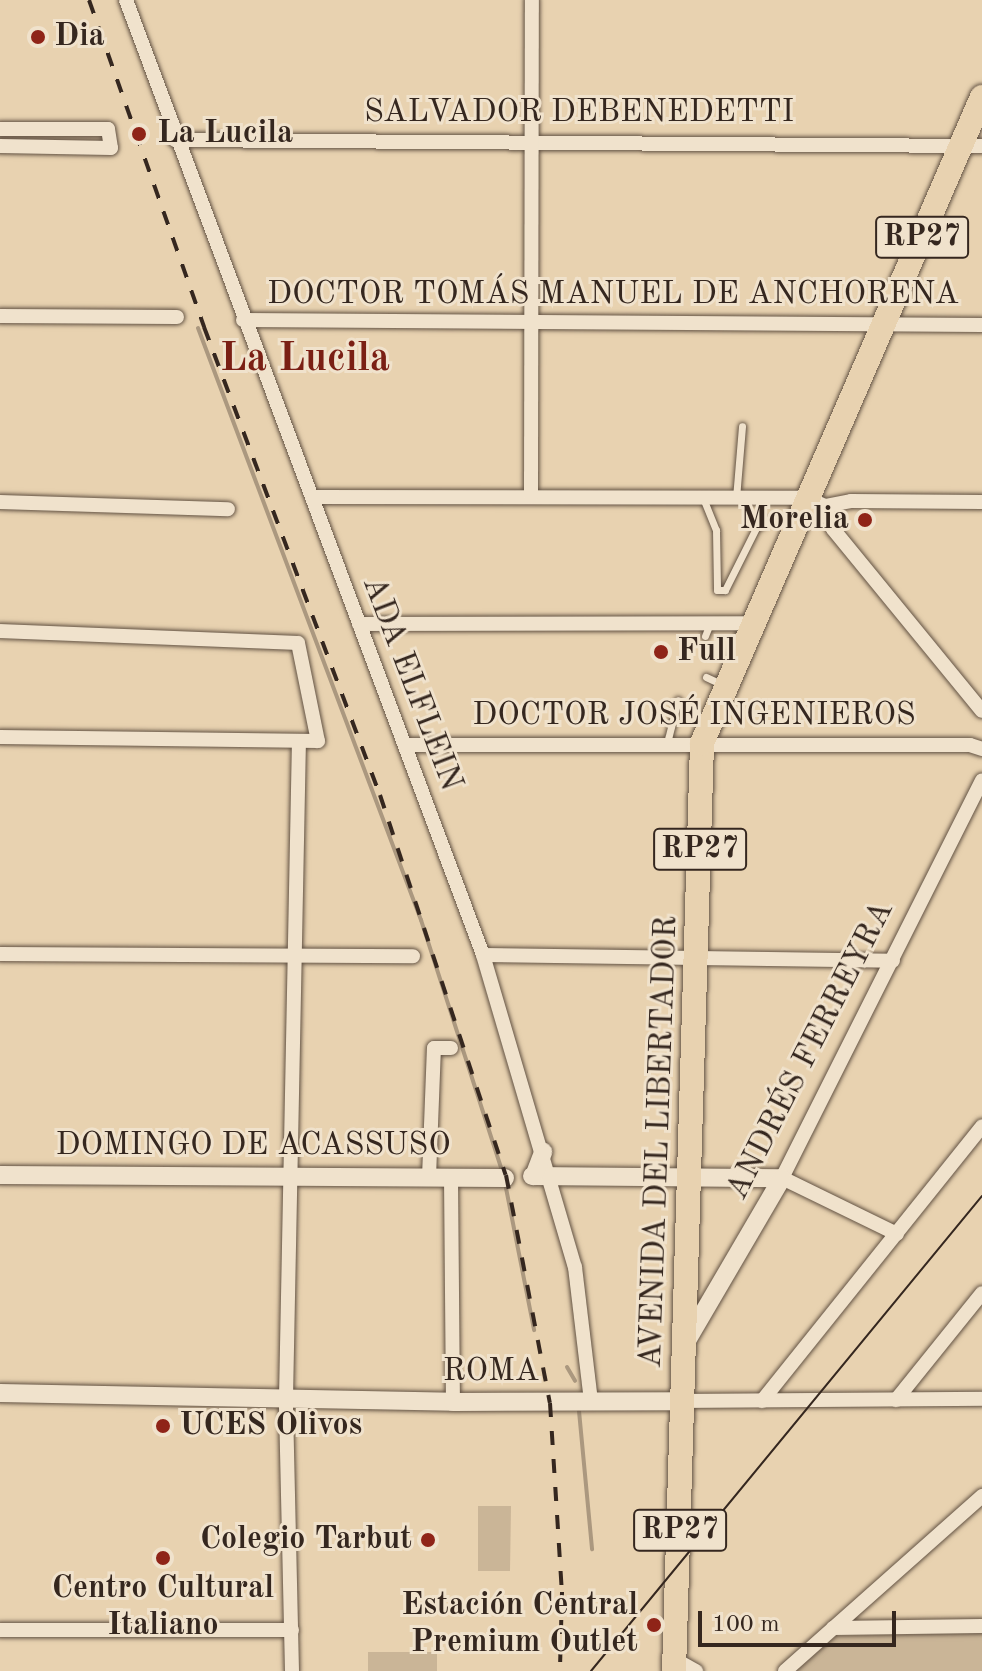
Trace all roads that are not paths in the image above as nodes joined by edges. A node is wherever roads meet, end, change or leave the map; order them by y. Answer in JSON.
{"nodes":[{"id":1,"x":126,"y":0,"type":"edge"},
{"id":2,"x":532,"y":0,"type":"edge"},
{"id":3,"x":982,"y":97,"type":"edge"},
{"id":4,"x":0,"y":129,"type":"edge"},
{"id":5,"x":532,"y":139,"type":"junction"},
{"id":6,"x":175,"y":140,"type":"junction"},
{"id":7,"x":0,"y":146,"type":"edge"},
{"id":8,"x":971,"y":146,"type":"edge"},
{"id":9,"x":0,"y":316,"type":"edge"},
{"id":10,"x":177,"y":317,"type":"dead end"},
{"id":11,"x":243,"y":320,"type":"junction"},
{"id":12,"x":531,"y":320,"type":"junction"},
{"id":13,"x":982,"y":325,"type":"edge"},
{"id":14,"x":883,"y":327,"type":"junction"},
{"id":15,"x":742,"y":426,"type":"dead end"},
{"id":16,"x":312,"y":497,"type":"junction"},
{"id":17,"x":531,"y":497,"type":"junction"},
{"id":18,"x":703,"y":498,"type":"junction"},
{"id":19,"x":736,"y":498,"type":"junction"},
{"id":20,"x":0,"y":502,"type":"edge"},
{"id":21,"x":816,"y":502,"type":"junction"},
{"id":22,"x":982,"y":502,"type":"edge"},
{"id":23,"x":228,"y":509,"type":"dead end"},
{"id":24,"x":769,"y":520,"type":"dead end"},
{"id":25,"x":750,"y":623,"type":"junction"},
{"id":26,"x":359,"y":624,"type":"junction"},
{"id":27,"x":0,"y":631,"type":"edge"},
{"id":28,"x":678,"y":700,"type":"dead end"},
{"id":29,"x":982,"y":711,"type":"edge"},
{"id":30,"x":0,"y":737,"type":"edge"},
{"id":31,"x":299,"y":741,"type":"junction"},
{"id":32,"x":667,"y":743,"type":"junction"},
{"id":33,"x":702,"y":743,"type":"junction"},
{"id":34,"x":405,"y":745,"type":"junction"},
{"id":35,"x":982,"y":749,"type":"edge"},
{"id":36,"x":982,"y":781,"type":"edge"},
{"id":37,"x":292,"y":953,"type":"junction"},
{"id":38,"x":0,"y":954,"type":"edge"},
{"id":39,"x":483,"y":955,"type":"junction"},
{"id":40,"x":698,"y":955,"type":"junction"},
{"id":41,"x":413,"y":956,"type":"dead end"},
{"id":42,"x":893,"y":961,"type":"junction"},
{"id":43,"x":451,"y":1048,"type":"dead end"},
{"id":44,"x":982,"y":1126,"type":"edge"},
{"id":45,"x":543,"y":1152,"type":"joint"},
{"id":46,"x":0,"y":1175,"type":"edge"},
{"id":47,"x":292,"y":1176,"type":"junction"},
{"id":48,"x":429,"y":1177,"type":"junction"},
{"id":49,"x":451,"y":1177,"type":"junction"},
{"id":50,"x":505,"y":1178,"type":"dead end"},
{"id":51,"x":782,"y":1178,"type":"junction"},
{"id":52,"x":689,"y":1179,"type":"junction"},
{"id":53,"x":543,"y":1180,"type":"junction"},
{"id":54,"x":897,"y":1234,"type":"junction"},
{"id":55,"x":982,"y":1293,"type":"edge"},
{"id":56,"x":685,"y":1344,"type":"junction"},
{"id":57,"x":0,"y":1393,"type":"edge"},
{"id":58,"x":286,"y":1398,"type":"junction"},
{"id":59,"x":982,"y":1399,"type":"edge"},
{"id":60,"x":896,"y":1400,"type":"junction"},
{"id":61,"x":684,"y":1401,"type":"junction"},
{"id":62,"x":762,"y":1401,"type":"junction"},
{"id":63,"x":453,"y":1402,"type":"junction"},
{"id":64,"x":591,"y":1402,"type":"junction"},
{"id":65,"x":982,"y":1496,"type":"edge"},
{"id":66,"x":692,"y":1577,"type":"dead end"},
{"id":67,"x":982,"y":1626,"type":"edge"},
{"id":68,"x":833,"y":1628,"type":"junction"},
{"id":69,"x":0,"y":1630,"type":"edge"},
{"id":70,"x":292,"y":1630,"type":"junction"},
{"id":71,"x":681,"y":1662,"type":"edge"},
{"id":72,"x":292,"y":1671,"type":"edge"},
{"id":73,"x":785,"y":1671,"type":"edge"}],
"edges":[{"from":1,"to":6,"type":"street","name":"ADA ELFLEIN"},
{"from":2,"to":5,"type":"street"},
{"from":3,"to":8,"type":"main road","name":"AVENIDA DEL LIBERTADOR","number":"RP27"},
{"from":4,"to":7,"type":"street"},
{"from":5,"to":6,"type":"street","name":"SALVADOR DEBENEDETTI"},
{"from":5,"to":8,"type":"street","name":"SALVADOR DEBENEDETTI"},
{"from":5,"to":12,"type":"street"},
{"from":6,"to":11,"type":"street","name":"ADA ELFLEIN"},
{"from":8,"to":14,"type":"main road","name":"AVENIDA DEL LIBERTADOR","number":"RP27"},
{"from":9,"to":10,"type":"street"},
{"from":11,"to":12,"type":"street","name":"DOCTOR TOMÁS MANUEL DE ANCHORENA"},
{"from":11,"to":16,"type":"street","name":"ADA ELFLEIN"},
{"from":12,"to":14,"type":"street","name":"DOCTOR TOMÁS MANUEL DE ANCHORENA"},
{"from":12,"to":17,"type":"street"},
{"from":13,"to":14,"type":"street","name":"DOCTOR TOMÁS MANUEL DE ANCHORENA"},
{"from":14,"to":21,"type":"main road","name":"AVENIDA DEL LIBERTADOR","number":"RP27"},
{"from":15,"to":19,"type":"lane"},
{"from":16,"to":17,"type":"street"},
{"from":16,"to":26,"type":"street","name":"ADA ELFLEIN"},
{"from":17,"to":18,"type":"street"},
{"from":18,"to":19,"type":"street"},
{"from":18,"to":24,"type":"lane"},
{"from":19,"to":21,"type":"street"},
{"from":20,"to":23,"type":"street"},
{"from":21,"to":22,"type":"street"},
{"from":21,"to":25,"type":"main road","name":"AVENIDA DEL LIBERTADOR","number":"RP27"},
{"from":21,"to":29,"type":"street"},
{"from":25,"to":26,"type":"street"},
{"from":25,"to":33,"type":"main road","name":"AVENIDA DEL LIBERTADOR","number":"RP27"},
{"from":26,"to":34,"type":"street","name":"ADA ELFLEIN"},
{"from":27,"to":31,"type":"street"},
{"from":28,"to":32,"type":"lane"},
{"from":30,"to":31,"type":"street"},
{"from":31,"to":37,"type":"street"},
{"from":32,"to":33,"type":"street","name":"DOCTOR JOSÉ INGENIEROS"},
{"from":32,"to":34,"type":"street","name":"DOCTOR JOSÉ INGENIEROS"},
{"from":33,"to":35,"type":"street","name":"DOCTOR JOSÉ INGENIEROS"},
{"from":33,"to":40,"type":"main road","name":"AVENIDA DEL LIBERTADOR","number":"RP27"},
{"from":34,"to":39,"type":"street","name":"ADA ELFLEIN"},
{"from":36,"to":42,"type":"street","name":"ANDRÉS FERREYRA"},
{"from":37,"to":38,"type":"street"},
{"from":37,"to":41,"type":"street"},
{"from":37,"to":47,"type":"street"},
{"from":39,"to":40,"type":"street"},
{"from":39,"to":45,"type":"street","name":"ADA ELFLEIN"},
{"from":40,"to":42,"type":"street"},
{"from":40,"to":52,"type":"main road","name":"AVENIDA DEL LIBERTADOR","number":"RP27"},
{"from":42,"to":51,"type":"street","name":"ANDRÉS FERREYRA"},
{"from":43,"to":48,"type":"street"},
{"from":44,"to":54,"type":"street"},
{"from":45,"to":53,"type":"street"},
{"from":46,"to":47,"type":"street","name":"DOMINGO DE ACASSUSO"},
{"from":47,"to":48,"type":"street","name":"DOMINGO DE ACASSUSO"},
{"from":47,"to":58,"type":"street"},
{"from":48,"to":49,"type":"street","name":"DOMINGO DE ACASSUSO"},
{"from":49,"to":50,"type":"street","name":"DOMINGO DE ACASSUSO"},
{"from":49,"to":63,"type":"street"},
{"from":51,"to":52,"type":"street"},
{"from":51,"to":54,"type":"street"},
{"from":51,"to":56,"type":"street","name":"ANDRÉS FERREYRA"},
{"from":52,"to":53,"type":"street"},
{"from":52,"to":56,"type":"main road","name":"AVENIDA DEL LIBERTADOR","number":"RP27"},
{"from":53,"to":64,"type":"street"},
{"from":54,"to":62,"type":"street"},
{"from":55,"to":60,"type":"street"},
{"from":56,"to":61,"type":"main road","name":"AVENIDA DEL LIBERTADOR","number":"RP27"},
{"from":57,"to":58,"type":"street","name":"ROMA"},
{"from":58,"to":63,"type":"street","name":"ROMA"},
{"from":58,"to":70,"type":"street"},
{"from":59,"to":60,"type":"street","name":"ROMA"},
{"from":60,"to":62,"type":"street","name":"ROMA"},
{"from":61,"to":62,"type":"street","name":"ROMA"},
{"from":61,"to":64,"type":"street","name":"ROMA"},
{"from":61,"to":71,"type":"main road","name":"AVENIDA DEL LIBERTADOR","number":"RP27"},
{"from":63,"to":64,"type":"street","name":"ROMA"},
{"from":65,"to":68,"type":"street"},
{"from":66,"to":71,"type":"lane"},
{"from":67,"to":68,"type":"street"},
{"from":68,"to":73,"type":"street"},
{"from":69,"to":70,"type":"street"},
{"from":70,"to":72,"type":"street"}]}
